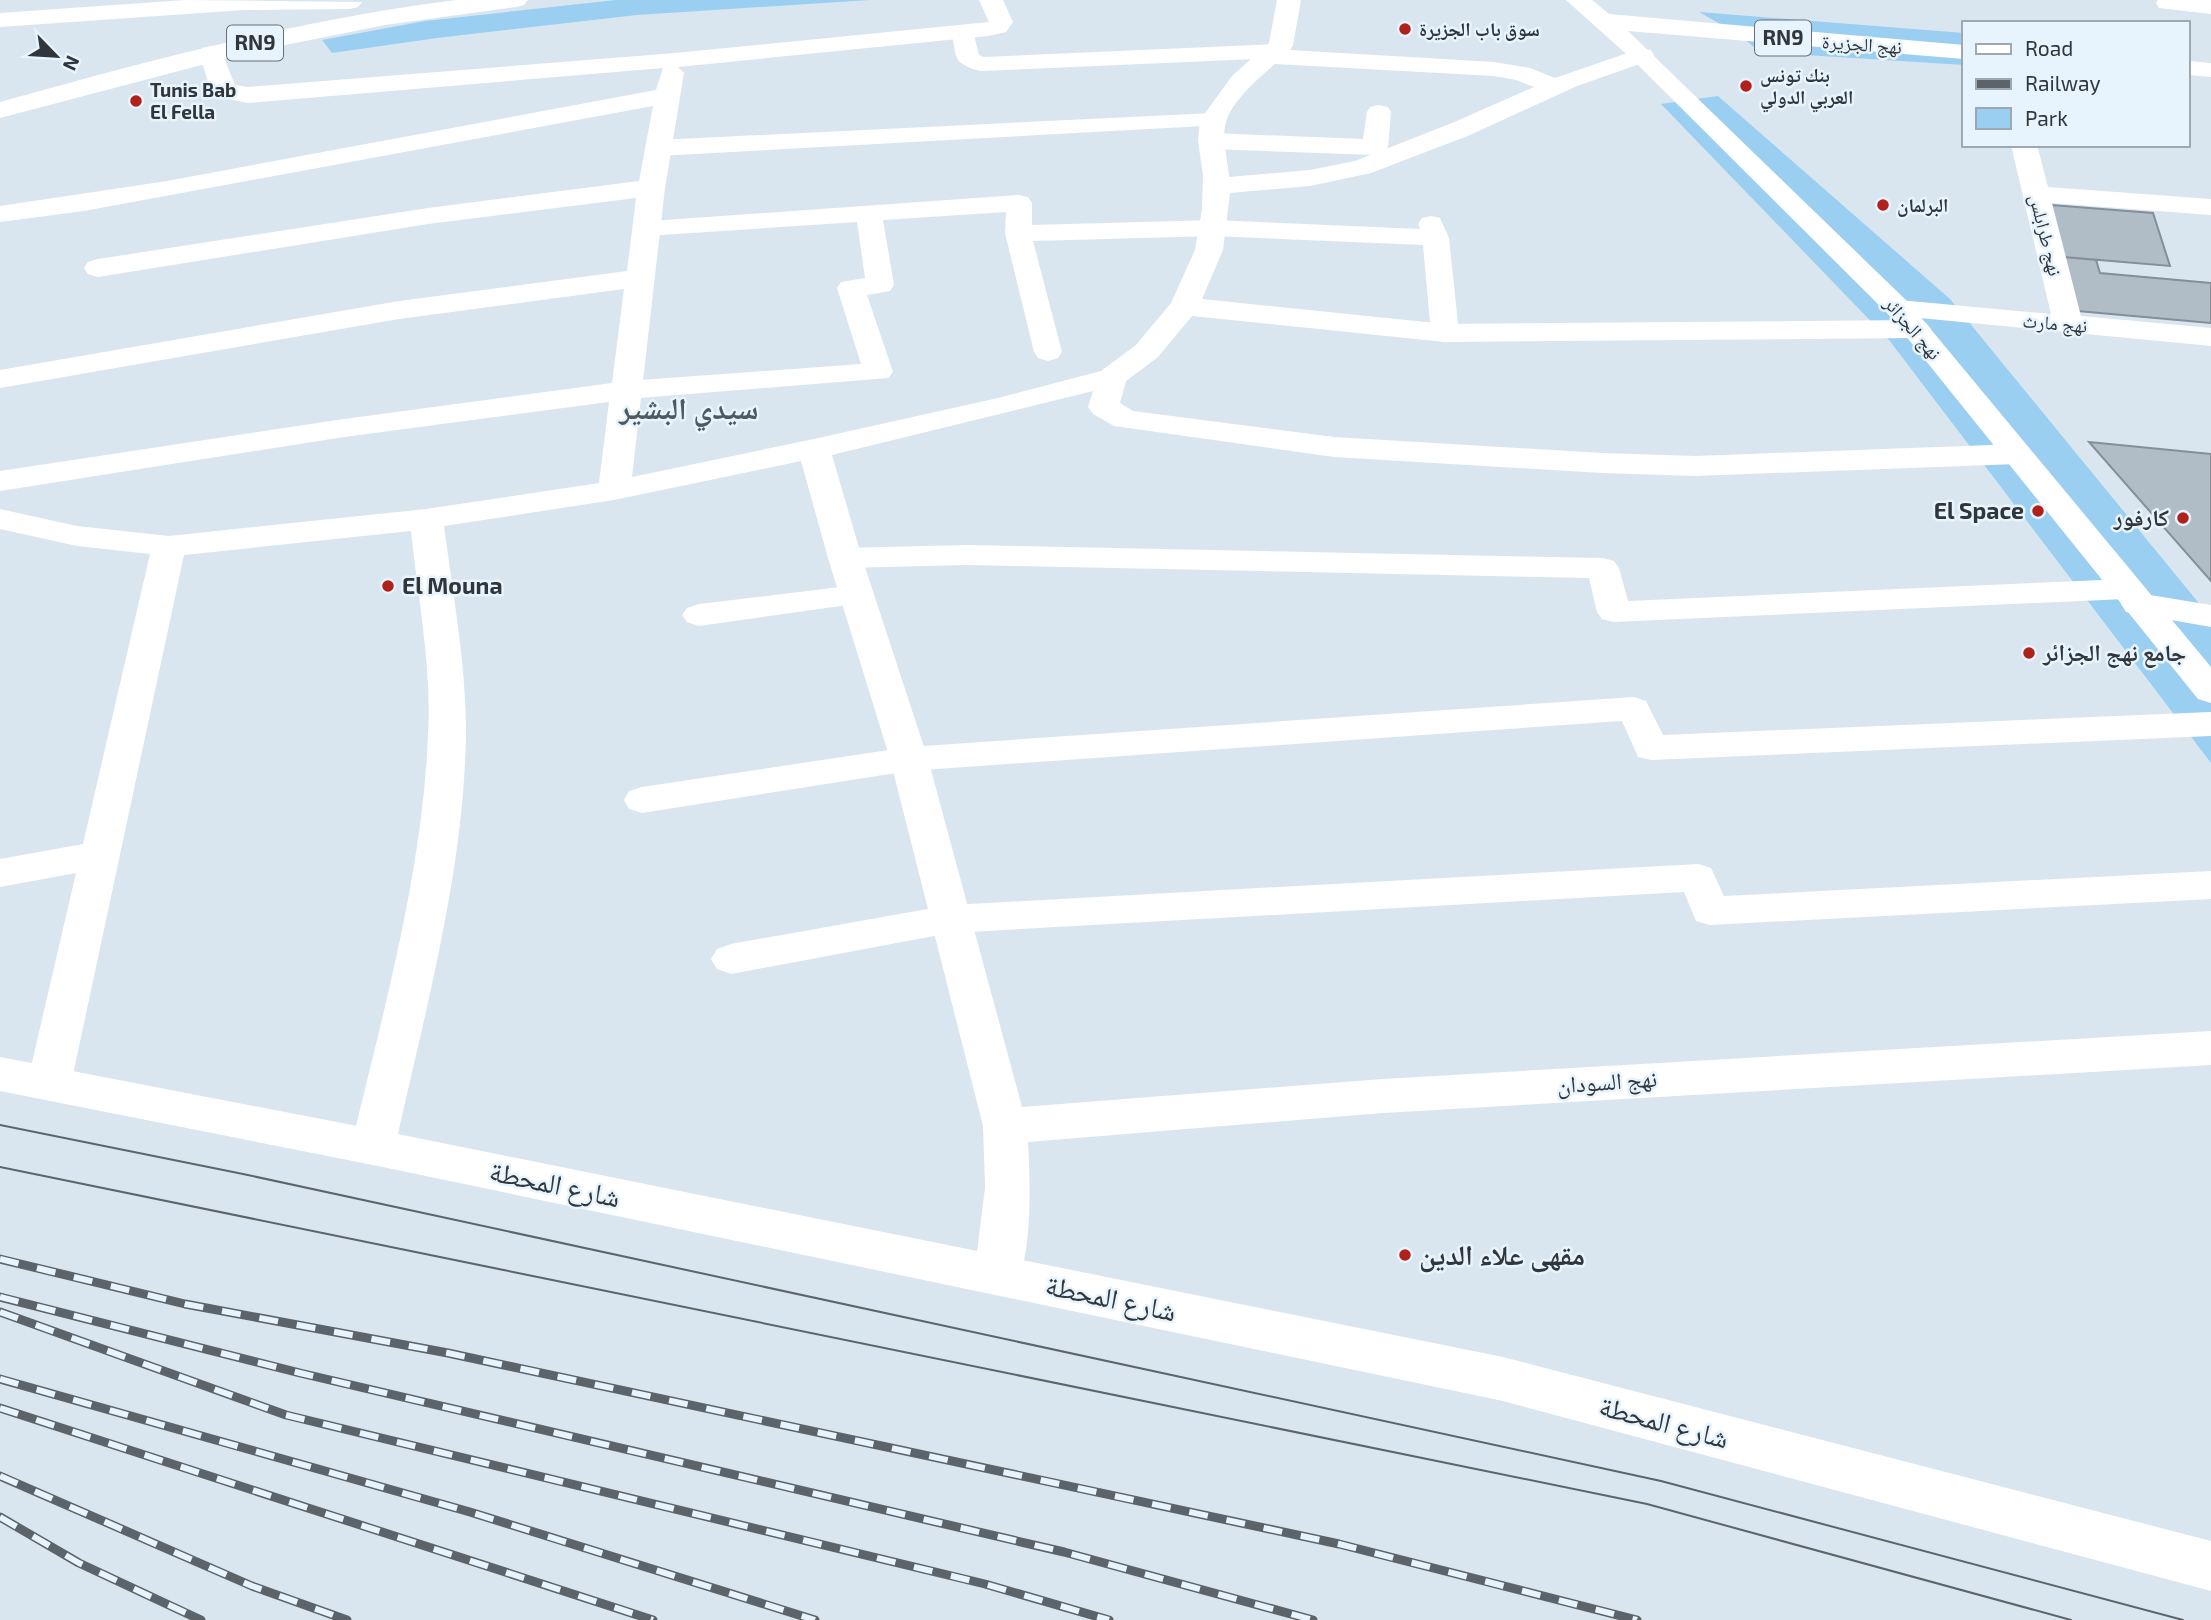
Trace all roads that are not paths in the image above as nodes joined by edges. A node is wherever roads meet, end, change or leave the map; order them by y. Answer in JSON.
{"nodes":[{"id":1,"x":516,"y":0,"type":"edge"},
{"id":2,"x":991,"y":0,"type":"edge"},
{"id":3,"x":1289,"y":0,"type":"edge"},
{"id":4,"x":1578,"y":0,"type":"edge"},
{"id":5,"x":358,"y":1,"type":"edge"},
{"id":6,"x":2167,"y":3,"type":"dead end"},
{"id":7,"x":2211,"y":7,"type":"edge"},
{"id":8,"x":0,"y":20,"type":"edge"},
{"id":9,"x":1601,"y":21,"type":"junction"},
{"id":10,"x":964,"y":32,"type":"junction"},
{"id":11,"x":1760,"y":36,"type":"junction"},
{"id":12,"x":1962,"y":51,"type":"edge"},
{"id":13,"x":211,"y":53,"type":"junction"},
{"id":14,"x":1274,"y":53,"type":"junction"},
{"id":15,"x":1642,"y":55,"type":"junction"},
{"id":16,"x":675,"y":60,"type":"junction"},
{"id":17,"x":2190,"y":68,"type":"edge"},
{"id":18,"x":2211,"y":70,"type":"edge"},
{"id":19,"x":1556,"y":87,"type":"junction"},
{"id":20,"x":0,"y":89,"type":"edge"},
{"id":21,"x":667,"y":96,"type":"junction"},
{"id":22,"x":0,"y":110,"type":"edge"},
{"id":23,"x":1379,"y":112,"type":"dead end"},
{"id":24,"x":1212,"y":131,"type":"junction"},
{"id":25,"x":2024,"y":147,"type":"edge"},
{"id":26,"x":658,"y":148,"type":"junction"},
{"id":27,"x":1217,"y":186,"type":"junction"},
{"id":28,"x":652,"y":188,"type":"junction"},
{"id":29,"x":2036,"y":194,"type":"junction"},
{"id":30,"x":2211,"y":207,"type":"edge"},
{"id":31,"x":869,"y":213,"type":"junction"},
{"id":32,"x":0,"y":214,"type":"edge"},
{"id":33,"x":646,"y":228,"type":"junction"},
{"id":34,"x":1214,"y":228,"type":"junction"},
{"id":35,"x":1018,"y":233,"type":"junction"},
{"id":36,"x":98,"y":268,"type":"dead end"},
{"id":37,"x":639,"y":278,"type":"junction"},
{"id":38,"x":1184,"y":306,"type":"junction"},
{"id":39,"x":1908,"y":319,"type":"junction"},
{"id":40,"x":2068,"y":324,"type":"junction"},
{"id":41,"x":1445,"y":333,"type":"junction"},
{"id":42,"x":2211,"y":337,"type":"edge"},
{"id":43,"x":1048,"y":352,"type":"dead end"},
{"id":44,"x":1112,"y":377,"type":"junction"},
{"id":45,"x":0,"y":379,"type":"edge"},
{"id":46,"x":627,"y":390,"type":"junction"},
{"id":47,"x":814,"y":449,"type":"junction"},
{"id":48,"x":2017,"y":454,"type":"junction"},
{"id":49,"x":0,"y":481,"type":"edge"},
{"id":50,"x":614,"y":490,"type":"junction"},
{"id":51,"x":0,"y":519,"type":"edge"},
{"id":52,"x":426,"y":519,"type":"junction"},
{"id":53,"x":169,"y":546,"type":"junction"},
{"id":54,"x":845,"y":558,"type":"junction"},
{"id":55,"x":857,"y":595,"type":"junction"},
{"id":56,"x":2132,"y":596,"type":"junction"},
{"id":57,"x":699,"y":615,"type":"dead end"},
{"id":58,"x":2211,"y":616,"type":"edge"},
{"id":59,"x":2211,"y":691,"type":"edge"},
{"id":60,"x":2211,"y":724,"type":"edge"},
{"id":61,"x":909,"y":759,"type":"junction"},
{"id":62,"x":642,"y":800,"type":"dead end"},
{"id":63,"x":100,"y":855,"type":"junction"},
{"id":64,"x":0,"y":873,"type":"edge"},
{"id":65,"x":2211,"y":885,"type":"edge"},
{"id":66,"x":950,"y":919,"type":"junction"},
{"id":67,"x":731,"y":959,"type":"dead end"},
{"id":68,"x":2211,"y":1048,"type":"edge"},
{"id":69,"x":0,"y":1074,"type":"edge"},
{"id":70,"x":49,"y":1084,"type":"junction"},
{"id":71,"x":1004,"y":1126,"type":"junction"},
{"id":72,"x":373,"y":1147,"type":"junction"},
{"id":73,"x":998,"y":1275,"type":"junction"},
{"id":74,"x":2211,"y":1566,"type":"edge"}],
"edges":[{"from":1,"to":13,"type":"street","number":"RN9"},
{"from":2,"to":10,"type":"street"},
{"from":3,"to":14,"type":"street"},
{"from":4,"to":9,"type":"street","name":"نهج الجزائر"},
{"from":5,"to":8,"type":"street"},
{"from":5,"to":20,"type":"street","number":"RN9"},
{"from":6,"to":7,"type":"street"},
{"from":9,"to":11,"type":"street","name":"نهج الجزيرة","number":"RN9"},
{"from":9,"to":15,"type":"street","name":"نهج الجزائر"},
{"from":10,"to":14,"type":"street"},
{"from":10,"to":16,"type":"street"},
{"from":11,"to":12,"type":"street","name":"نهج الجزيرة","number":"RN9"},
{"from":11,"to":15,"type":"street","name":"نهج الجزيرة","number":"RN9"},
{"from":13,"to":16,"type":"street"},
{"from":13,"to":22,"type":"street","number":"RN9"},
{"from":14,"to":19,"type":"street"},
{"from":14,"to":24,"type":"street"},
{"from":15,"to":19,"type":"street","name":"نهج الجزيرة"},
{"from":15,"to":39,"type":"street","name":"نهج الجزائر"},
{"from":16,"to":21,"type":"street"},
{"from":17,"to":18,"type":"street"},
{"from":19,"to":27,"type":"street","name":"نهج الجزيرة"},
{"from":21,"to":26,"type":"street"},
{"from":21,"to":32,"type":"street"},
{"from":23,"to":24,"type":"street"},
{"from":24,"to":26,"type":"street"},
{"from":24,"to":27,"type":"street"},
{"from":25,"to":29,"type":"street","name":"نهج طرابلس"},
{"from":26,"to":28,"type":"street"},
{"from":27,"to":34,"type":"street"},
{"from":28,"to":33,"type":"street"},
{"from":28,"to":36,"type":"street"},
{"from":29,"to":30,"type":"street"},
{"from":29,"to":40,"type":"street","name":"نهج طرابلس"},
{"from":31,"to":33,"type":"street"},
{"from":31,"to":35,"type":"street"},
{"from":31,"to":46,"type":"street"},
{"from":33,"to":37,"type":"street"},
{"from":34,"to":35,"type":"street"},
{"from":34,"to":38,"type":"street"},
{"from":34,"to":41,"type":"street"},
{"from":35,"to":43,"type":"street"},
{"from":37,"to":45,"type":"street"},
{"from":37,"to":46,"type":"street"},
{"from":38,"to":41,"type":"street","name":"نهج مارث"},
{"from":38,"to":44,"type":"street"},
{"from":39,"to":40,"type":"street","name":"نهج مارث"},
{"from":39,"to":41,"type":"street","name":"نهج مارث"},
{"from":39,"to":48,"type":"street","name":"نهج الجزائر"},
{"from":40,"to":42,"type":"street","name":"نهج مارث"},
{"from":44,"to":47,"type":"street"},
{"from":44,"to":48,"type":"street"},
{"from":46,"to":49,"type":"street"},
{"from":46,"to":50,"type":"street"},
{"from":47,"to":50,"type":"street"},
{"from":47,"to":54,"type":"street"},
{"from":48,"to":56,"type":"street","name":"نهج الجزائر"},
{"from":50,"to":52,"type":"street"},
{"from":51,"to":53,"type":"street"},
{"from":52,"to":53,"type":"street"},
{"from":52,"to":72,"type":"street"},
{"from":53,"to":63,"type":"street"},
{"from":54,"to":55,"type":"street"},
{"from":54,"to":56,"type":"street"},
{"from":55,"to":57,"type":"street"},
{"from":55,"to":61,"type":"street"},
{"from":56,"to":58,"type":"street"},
{"from":56,"to":59,"type":"street","name":"نهج الجزائر"},
{"from":60,"to":61,"type":"street"},
{"from":61,"to":62,"type":"street"},
{"from":61,"to":66,"type":"street"},
{"from":63,"to":64,"type":"street"},
{"from":63,"to":70,"type":"street"},
{"from":65,"to":66,"type":"street"},
{"from":66,"to":67,"type":"street"},
{"from":66,"to":71,"type":"street"},
{"from":68,"to":71,"type":"street","name":"نهج السودان"},
{"from":69,"to":70,"type":"street","name":"شارع المحطة"},
{"from":70,"to":72,"type":"street","name":"شارع المحطة"},
{"from":71,"to":73,"type":"street"},
{"from":72,"to":73,"type":"street","name":"شارع المحطة"},
{"from":73,"to":74,"type":"street","name":"شارع المحطة"}]}
